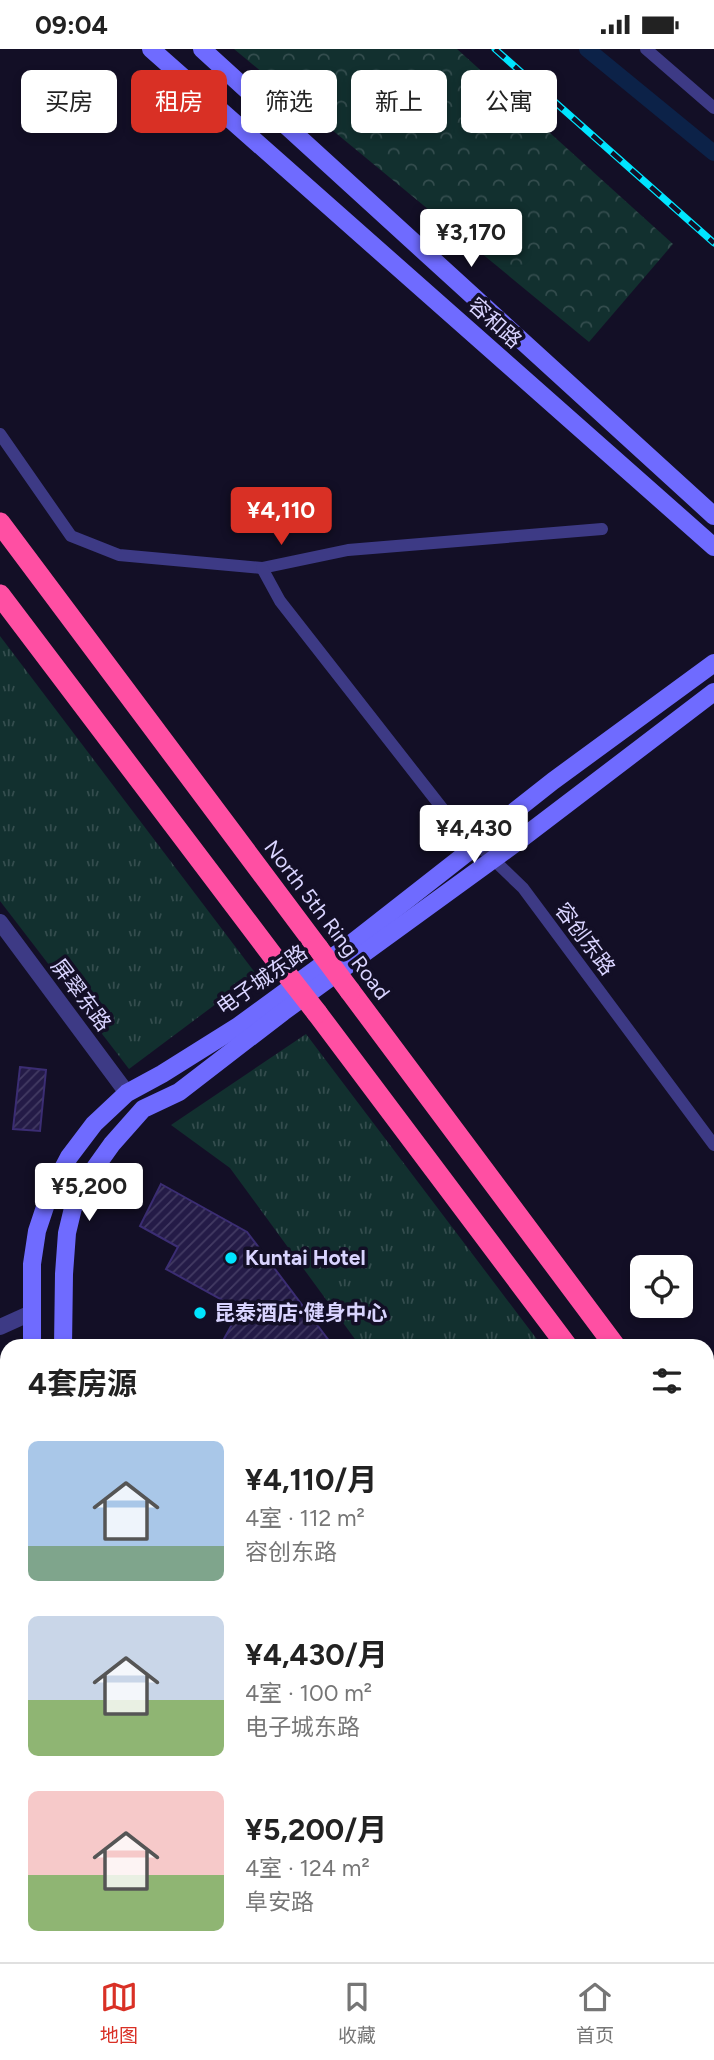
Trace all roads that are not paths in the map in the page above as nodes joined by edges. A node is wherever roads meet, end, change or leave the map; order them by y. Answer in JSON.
{"nodes":[{"id":1,"x":151,"y":49,"type":"edge"},
{"id":2,"x":202,"y":49,"type":"edge"},
{"id":3,"x":646,"y":49,"type":"edge"},
{"id":4,"x":714,"y":108,"type":"edge"},
{"id":5,"x":0,"y":434,"type":"edge"},
{"id":6,"x":714,"y":516,"type":"edge"},
{"id":7,"x":0,"y":523,"type":"edge"},
{"id":8,"x":602,"y":529,"type":"dead end"},
{"id":9,"x":714,"y":547,"type":"edge"},
{"id":10,"x":261,"y":568,"type":"junction"},
{"id":11,"x":0,"y":595,"type":"edge"},
{"id":12,"x":714,"y":663,"type":"edge"},
{"id":13,"x":714,"y":691,"type":"edge"},
{"id":14,"x":477,"y":845,"type":"junction"},
{"id":15,"x":491,"y":859,"type":"junction"},
{"id":16,"x":0,"y":922,"type":"edge"},
{"id":17,"x":127,"y":1093,"type":"junction"},
{"id":18,"x":714,"y":1145,"type":"edge"},
{"id":19,"x":31,"y":1313,"type":"junction"},
{"id":20,"x":0,"y":1327,"type":"edge"},
{"id":21,"x":32,"y":1339,"type":"edge"},
{"id":22,"x":63,"y":1339,"type":"edge"},
{"id":23,"x":562,"y":1339,"type":"edge"},
{"id":24,"x":610,"y":1339,"type":"edge"}],
"edges":[{"from":1,"to":9,"type":"main road","name":"容和路"},
{"from":2,"to":6,"type":"main road","name":"容和路"},
{"from":3,"to":4,"type":"street"},
{"from":5,"to":10,"type":"street"},
{"from":7,"to":24,"type":"highway","name":"North 5th Ring Road","bridge":true},
{"from":8,"to":10,"type":"street"},
{"from":10,"to":14,"type":"street","name":"容创东路"},
{"from":11,"to":23,"type":"highway","bridge":true},
{"from":12,"to":14,"type":"main road","name":"电子城东路"},
{"from":13,"to":15,"type":"main road","name":"电子城东路"},
{"from":14,"to":15,"type":"street","name":"容创东路"},
{"from":14,"to":17,"type":"main road","name":"电子城东路"},
{"from":15,"to":18,"type":"street","name":"容创东路"},
{"from":15,"to":22,"type":"main road","name":"电子城东路"},
{"from":16,"to":17,"type":"street","name":"屏翠东路"},
{"from":17,"to":19,"type":"main road","name":"电子城东路"},
{"from":19,"to":20,"type":"street"},
{"from":19,"to":21,"type":"main road","name":"电子城东路"}]}
